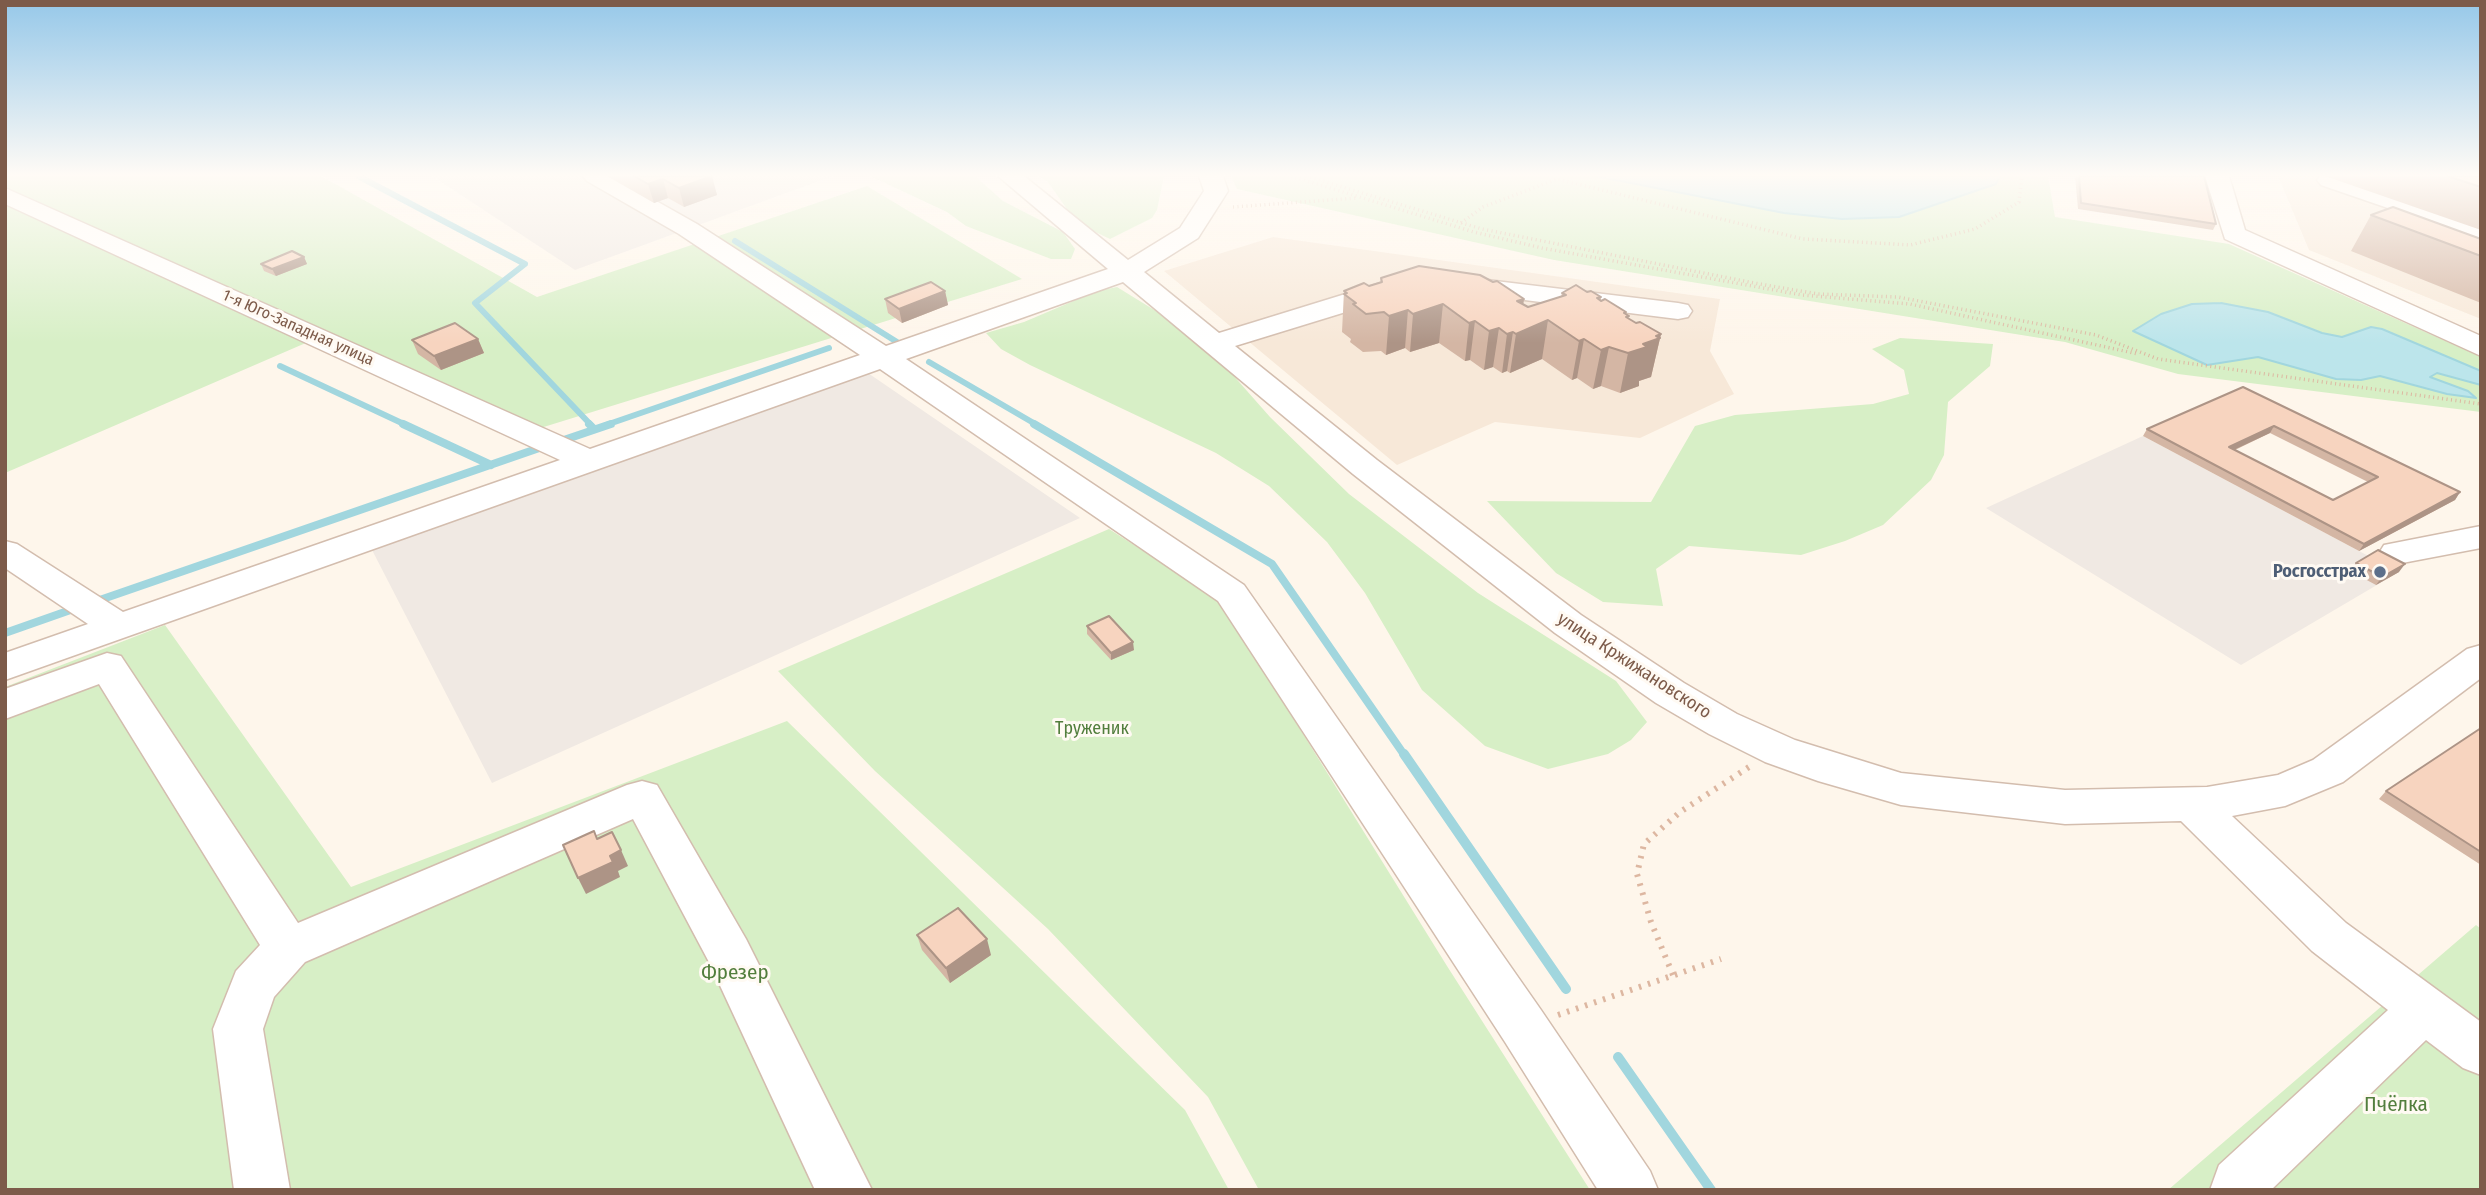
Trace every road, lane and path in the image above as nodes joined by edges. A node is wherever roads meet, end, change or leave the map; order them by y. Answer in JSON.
{"nodes":[{"id":1,"x":86,"y":232,"type":"edge"},
{"id":2,"x":692,"y":232,"type":"edge"},
{"id":3,"x":1079,"y":232,"type":"edge"},
{"id":4,"x":1190,"y":232,"type":"edge"},
{"id":5,"x":1473,"y":232,"type":"edge"},
{"id":6,"x":1504,"y":232,"type":"edge"},
{"id":7,"x":1773,"y":232,"type":"edge"},
{"id":8,"x":1964,"y":232,"type":"edge"},
{"id":9,"x":2233,"y":232,"type":"edge"},
{"id":10,"x":2474,"y":232,"type":"edge"},
{"id":11,"x":2448,"y":242,"type":"edge"},
{"id":12,"x":1128,"y":271,"type":"junction"},
{"id":13,"x":1678,"y":311,"type":"dead end"},
{"id":14,"x":1215,"y":342,"type":"junction"},
{"id":15,"x":2481,"y":347,"type":"edge"},
{"id":16,"x":884,"y":358,"type":"junction"},
{"id":17,"x":2158,"y":359,"type":"junction"},
{"id":18,"x":2481,"y":404,"type":"edge"},
{"id":19,"x":590,"y":461,"type":"junction"},
{"id":20,"x":2481,"y":537,"type":"edge"},
{"id":21,"x":5,"y":552,"type":"edge"},
{"id":22,"x":2397,"y":554,"type":"dead end"},
{"id":23,"x":119,"y":627,"type":"junction"},
{"id":24,"x":2481,"y":658,"type":"edge"},
{"id":25,"x":5,"y":667,"type":"edge"},
{"id":26,"x":5,"y":705,"type":"edge"},
{"id":27,"x":1780,"y":751,"type":"junction"},
{"id":28,"x":2192,"y":805,"type":"junction"},
{"id":29,"x":288,"y":948,"type":"junction"},
{"id":30,"x":1721,"y":959,"type":"dead end"},
{"id":31,"x":1673,"y":975,"type":"junction"},
{"id":32,"x":2424,"y":1009,"type":"junction"},
{"id":33,"x":1524,"y":1026,"type":"junction"},
{"id":34,"x":2481,"y":1052,"type":"edge"},
{"id":35,"x":262,"y":1190,"type":"edge"},
{"id":36,"x":844,"y":1190,"type":"edge"},
{"id":37,"x":1630,"y":1190,"type":"edge"},
{"id":38,"x":2238,"y":1190,"type":"edge"}],
"edges":[{"from":1,"to":19,"type":"street","name":"1-я Юго-Западная улица"},
{"from":2,"to":16,"type":"street"},
{"from":3,"to":12,"type":"street","name":"улица Кржижановского"},
{"from":4,"to":12,"type":"street"},
{"from":5,"to":17,"type":"path"},
{"from":6,"to":17,"type":"path"},
{"from":7,"to":8,"type":"path"},
{"from":9,"to":15,"type":"street"},
{"from":10,"to":11,"type":"street"},
{"from":12,"to":14,"type":"street","name":"улица Кржижановского"},
{"from":12,"to":16,"type":"street"},
{"from":13,"to":14,"type":"street"},
{"from":14,"to":27,"type":"street","name":"улица Кржижановского"},
{"from":16,"to":19,"type":"street"},
{"from":16,"to":33,"type":"street"},
{"from":17,"to":18,"type":"path"},
{"from":19,"to":23,"type":"street"},
{"from":20,"to":22,"type":"street"},
{"from":21,"to":23,"type":"street"},
{"from":23,"to":25,"type":"street"},
{"from":24,"to":28,"type":"street","name":"улица Кржижановского"},
{"from":26,"to":29,"type":"street"},
{"from":27,"to":28,"type":"street","name":"улица Кржижановского"},
{"from":27,"to":31,"type":"path"},
{"from":28,"to":32,"type":"street"},
{"from":29,"to":35,"type":"street"},
{"from":29,"to":36,"type":"street"},
{"from":30,"to":31,"type":"path"},
{"from":31,"to":33,"type":"path"},
{"from":32,"to":34,"type":"street"},
{"from":32,"to":38,"type":"street"},
{"from":33,"to":37,"type":"street"}]}
